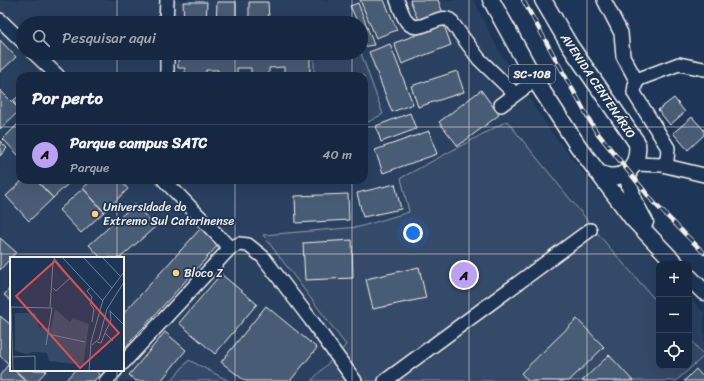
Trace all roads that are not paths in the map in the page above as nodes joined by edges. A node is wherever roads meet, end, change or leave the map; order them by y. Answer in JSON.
{"nodes":[{"id":1,"x":166,"y":0,"type":"edge"},
{"id":2,"x":397,"y":0,"type":"edge"},
{"id":3,"x":491,"y":0,"type":"edge"},
{"id":4,"x":543,"y":0,"type":"edge"},
{"id":5,"x":604,"y":0,"type":"edge"},
{"id":6,"x":166,"y":16,"type":"edge"},
{"id":7,"x":0,"y":20,"type":"edge"},
{"id":8,"x":16,"y":35,"type":"edge"},
{"id":9,"x":41,"y":60,"type":"edge"},
{"id":10,"x":167,"y":60,"type":"edge"},
{"id":11,"x":704,"y":69,"type":"edge"},
{"id":12,"x":54,"y":72,"type":"edge"},
{"id":13,"x":167,"y":72,"type":"edge"},
{"id":14,"x":535,"y":80,"type":"junction"},
{"id":15,"x":637,"y":82,"type":"junction"},
{"id":16,"x":515,"y":94,"type":"junction"},
{"id":17,"x":501,"y":105,"type":"dead end"},
{"id":18,"x":662,"y":165,"type":"junction"},
{"id":19,"x":631,"y":168,"type":"junction"},
{"id":20,"x":597,"y":172,"type":"junction"},
{"id":21,"x":704,"y":175,"type":"edge"},
{"id":22,"x":168,"y":184,"type":"edge"},
{"id":23,"x":590,"y":230,"type":"dead end"},
{"id":24,"x":658,"y":244,"type":"junction"},
{"id":25,"x":230,"y":248,"type":"junction"},
{"id":26,"x":673,"y":261,"type":"edge"},
{"id":27,"x":692,"y":280,"type":"edge"},
{"id":28,"x":704,"y":292,"type":"edge"},
{"id":29,"x":124,"y":362,"type":"edge"},
{"id":30,"x":115,"y":371,"type":"edge"},
{"id":31,"x":106,"y":381,"type":"edge"},
{"id":32,"x":355,"y":381,"type":"edge"},
{"id":33,"x":385,"y":381,"type":"edge"}],
"edges":[{"from":1,"to":6,"type":"street"},
{"from":2,"to":16,"type":"street"},
{"from":3,"to":14,"type":"main road","number":"SC-108"},
{"from":4,"to":19,"type":"main road","name":"AVENIDA CENTENÁRIO"},
{"from":5,"to":15,"type":"street"},
{"from":7,"to":8,"type":"street"},
{"from":9,"to":12,"type":"street"},
{"from":10,"to":13,"type":"street"},
{"from":11,"to":15,"type":"street"},
{"from":14,"to":16,"type":"street"},
{"from":14,"to":20,"type":"main road","number":"SC-108"},
{"from":15,"to":18,"type":"street"},
{"from":16,"to":17,"type":"street"},
{"from":18,"to":19,"type":"street"},
{"from":18,"to":21,"type":"street"},
{"from":19,"to":20,"type":"main road"},
{"from":19,"to":24,"type":"main road","name":"AVENIDA CENTENÁRIO"},
{"from":20,"to":24,"type":"main road"},
{"from":22,"to":25,"type":"street"},
{"from":23,"to":33,"type":"street"},
{"from":24,"to":26,"type":"main road"},
{"from":25,"to":29,"type":"street"},
{"from":25,"to":32,"type":"street"},
{"from":27,"to":28,"type":"main road"},
{"from":30,"to":31,"type":"street"}]}
